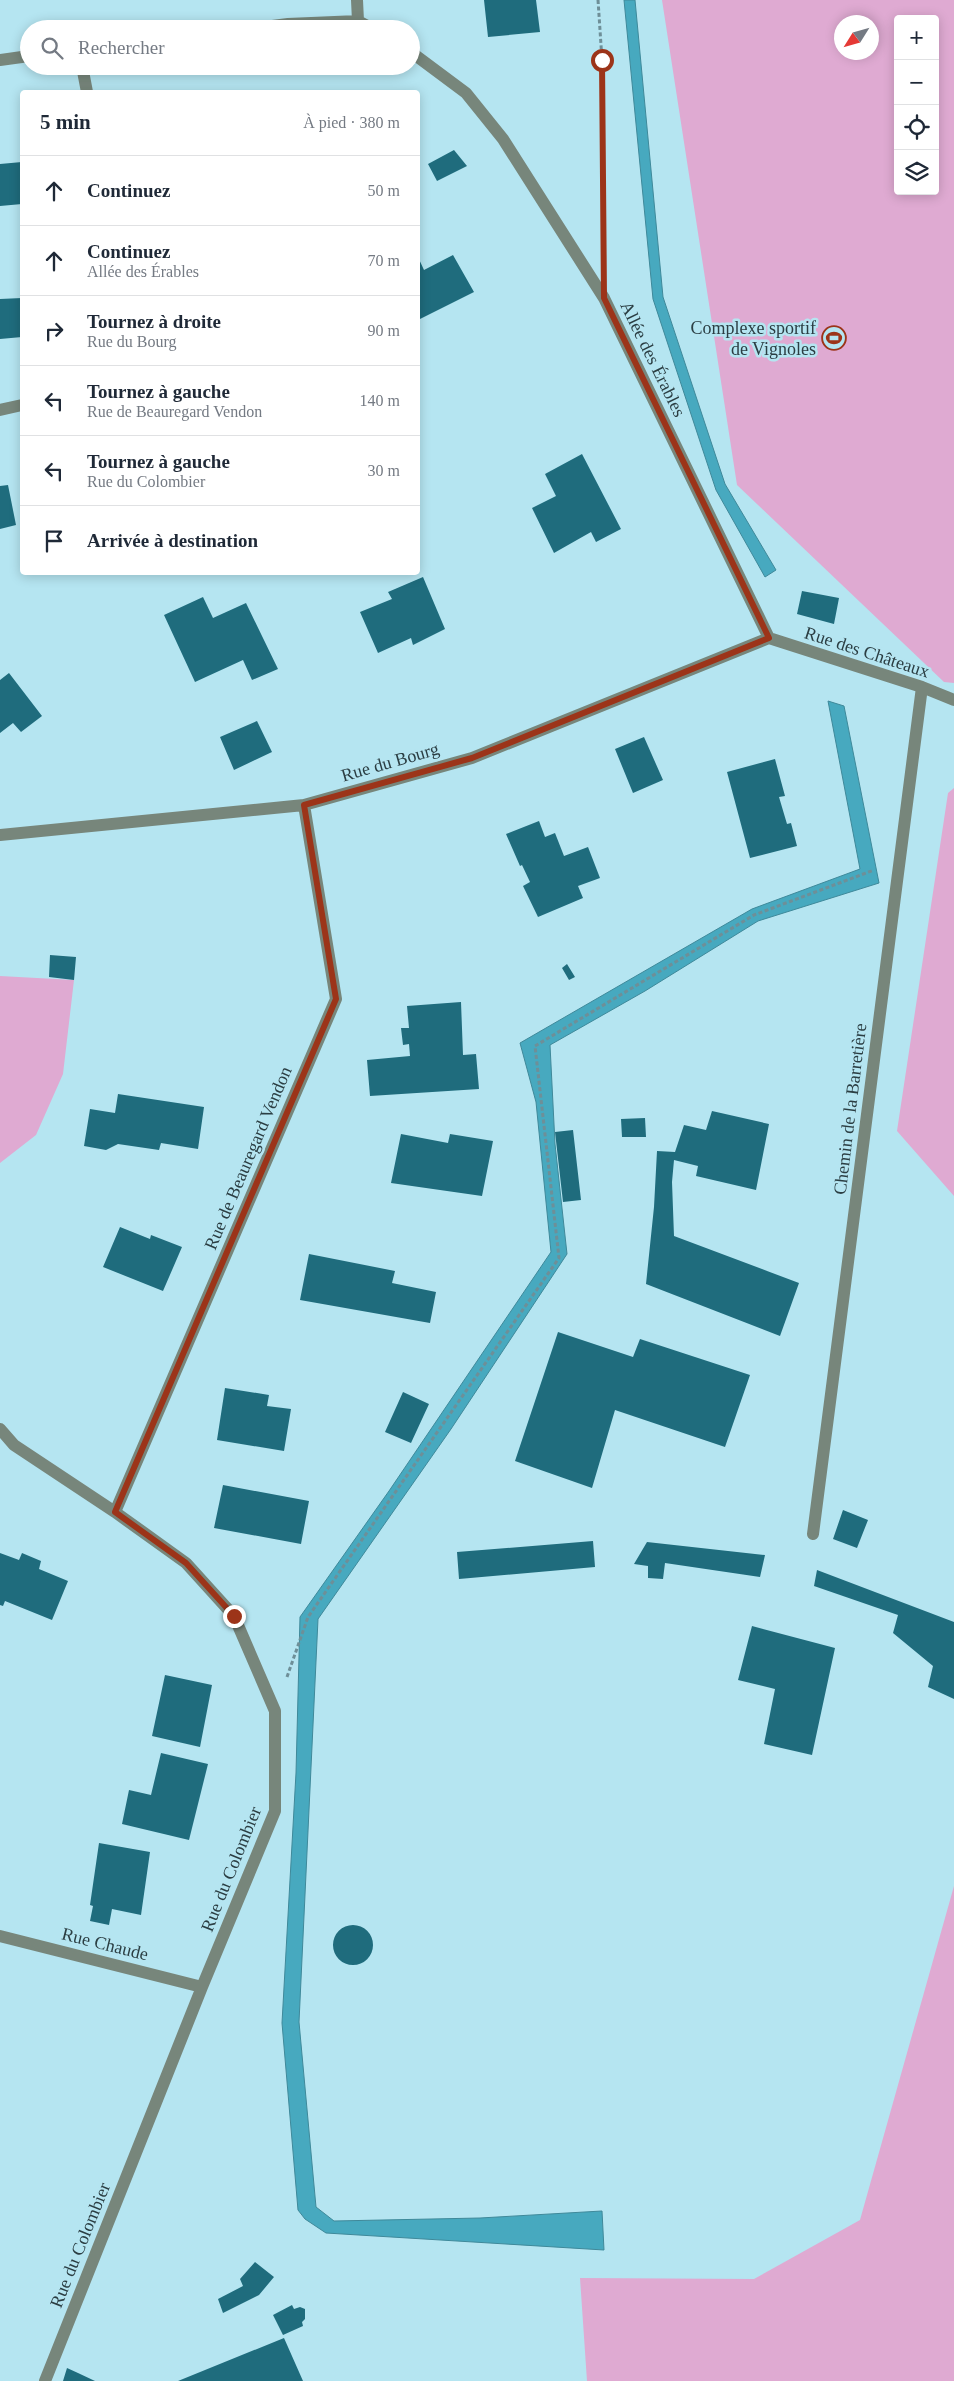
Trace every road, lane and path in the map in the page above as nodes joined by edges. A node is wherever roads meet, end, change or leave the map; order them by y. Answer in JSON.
{"nodes":[{"id":1,"x":357,"y":0,"type":"edge"},
{"id":2,"x":598,"y":0,"type":"edge"},
{"id":3,"x":358,"y":20,"type":"edge"},
{"id":4,"x":20,"y":57,"type":"edge"},
{"id":5,"x":420,"y":59,"type":"edge"},
{"id":6,"x":0,"y":60,"type":"edge"},
{"id":7,"x":84,"y":75,"type":"edge"},
{"id":8,"x":87,"y":90,"type":"edge"},
{"id":9,"x":604,"y":298,"type":"junction"},
{"id":10,"x":20,"y":405,"type":"edge"},
{"id":11,"x":0,"y":410,"type":"edge"},
{"id":12,"x":769,"y":638,"type":"junction"},
{"id":13,"x":922,"y":687,"type":"junction"},
{"id":14,"x":954,"y":700,"type":"edge"},
{"id":15,"x":304,"y":805,"type":"junction"},
{"id":16,"x":0,"y":834,"type":"edge"},
{"id":17,"x":900,"y":860,"type":"junction"},
{"id":18,"x":0,"y":1429,"type":"edge"},
{"id":19,"x":115,"y":1512,"type":"junction"},
{"id":20,"x":812,"y":1534,"type":"dead end"},
{"id":21,"x":274,"y":1711,"type":"junction"},
{"id":22,"x":0,"y":1936,"type":"edge"},
{"id":23,"x":202,"y":1987,"type":"junction"},
{"id":24,"x":45,"y":2381,"type":"edge"}],
"edges":[{"from":1,"to":3,"type":"street"},
{"from":2,"to":9,"type":"path"},
{"from":4,"to":6,"type":"street"},
{"from":5,"to":9,"type":"street","name":"Allée des Érables"},
{"from":7,"to":8,"type":"street"},
{"from":9,"to":12,"type":"street","name":"Allée des Érables"},
{"from":10,"to":11,"type":"street"},
{"from":12,"to":13,"type":"street","name":"Rue des Châteaux"},
{"from":12,"to":15,"type":"street","name":"Rue du Bourg"},
{"from":13,"to":14,"type":"street","name":"Rue des Châteaux"},
{"from":13,"to":17,"type":"street","name":"Chemin de la Barretière"},
{"from":15,"to":16,"type":"street","name":"Rue du Bourg"},
{"from":15,"to":19,"type":"street","name":"Rue de Beauregard Vendon"},
{"from":17,"to":20,"type":"street","name":"Chemin de la Barretière"},
{"from":17,"to":21,"type":"path"},
{"from":18,"to":19,"type":"street","name":"Rue du Colombier"},
{"from":19,"to":21,"type":"street","name":"Rue du Colombier"},
{"from":21,"to":23,"type":"street","name":"Rue du Colombier"},
{"from":22,"to":23,"type":"street","name":"Rue Chaude"},
{"from":23,"to":24,"type":"street","name":"Rue du Colombier"}]}
